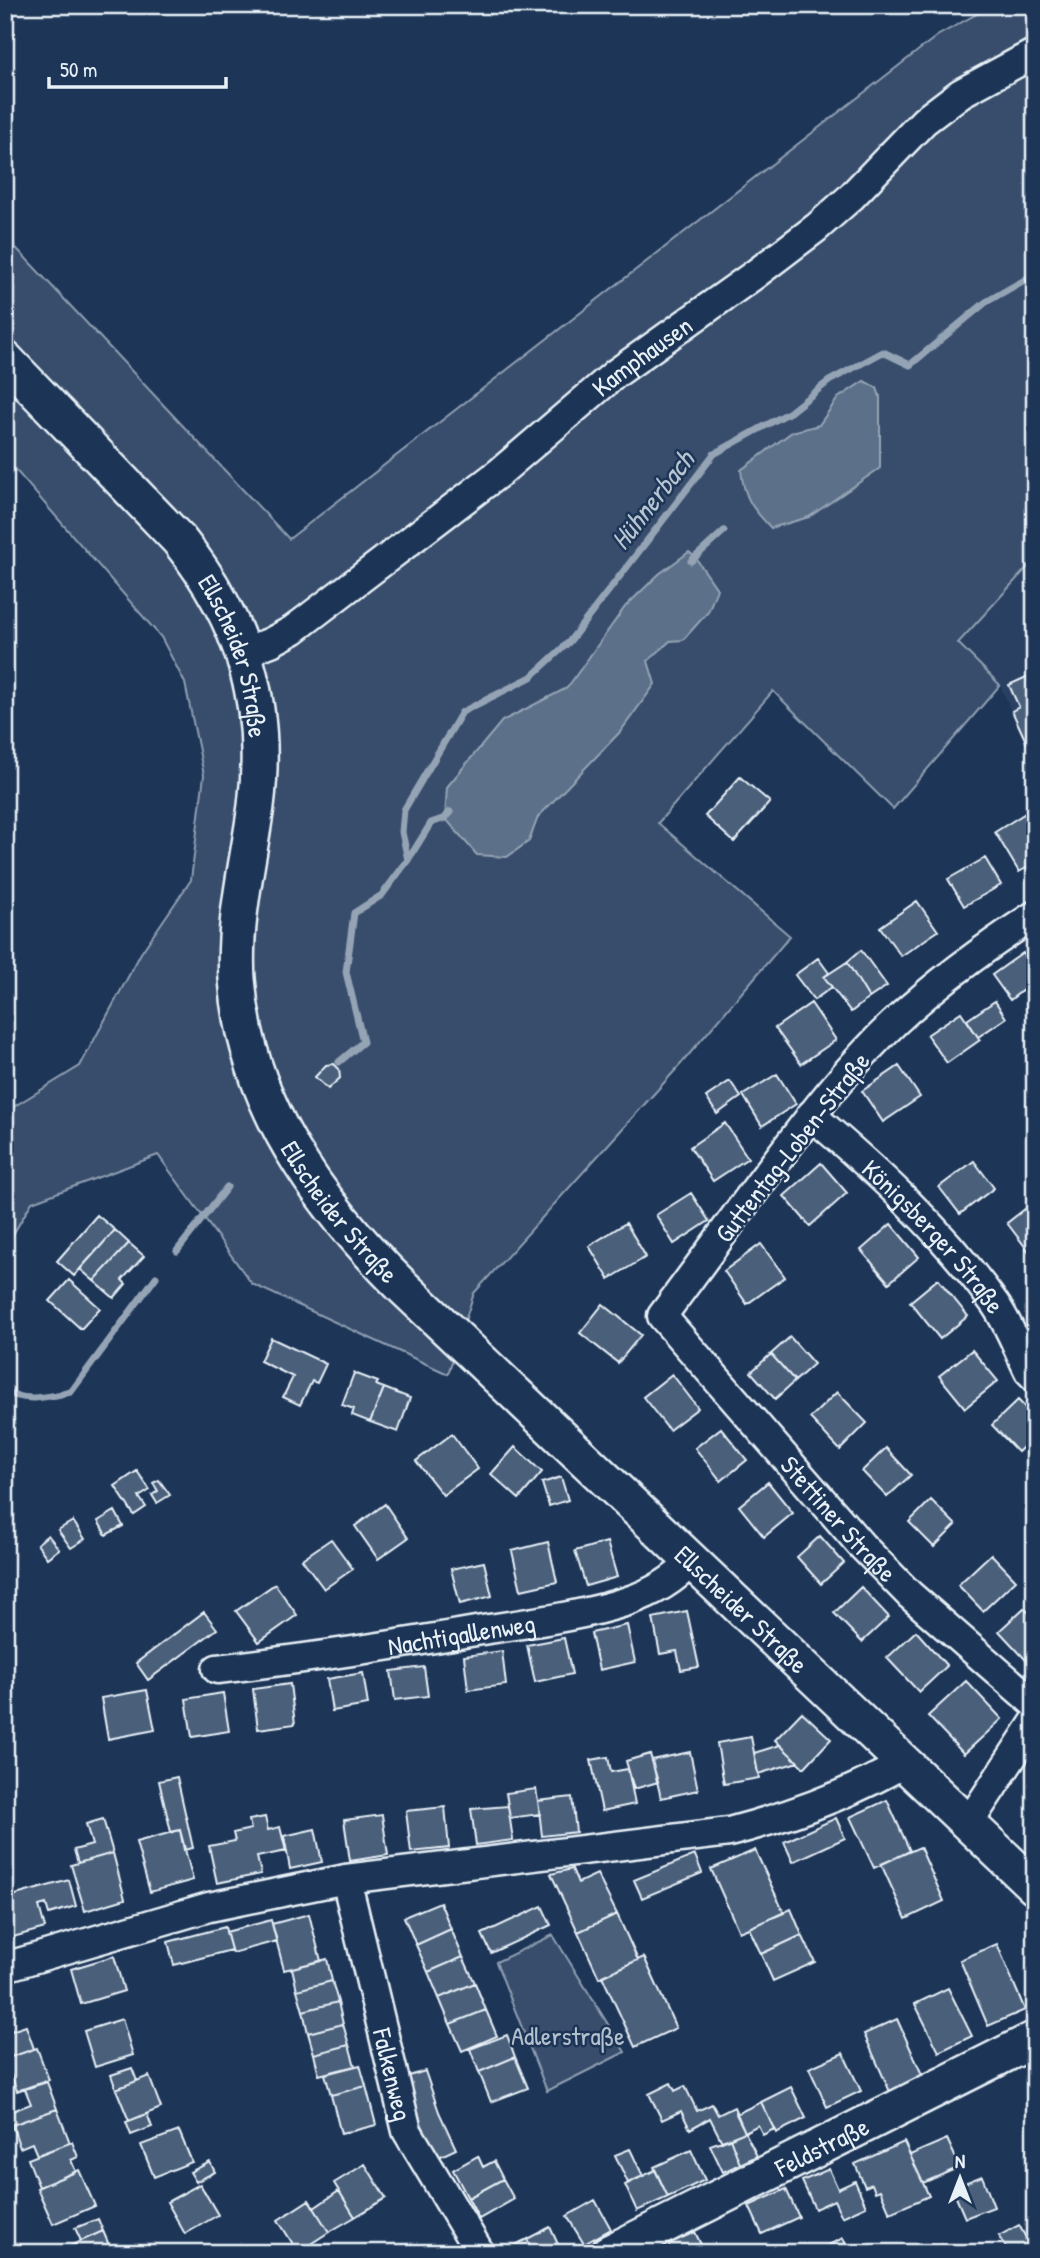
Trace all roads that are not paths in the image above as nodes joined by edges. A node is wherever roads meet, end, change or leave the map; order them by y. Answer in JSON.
{"nodes":[{"id":1,"x":1035,"y":53,"type":"edge"},
{"id":2,"x":5,"y":359,"type":"edge"},
{"id":3,"x":243,"y":653,"type":"junction"},
{"id":4,"x":1035,"y":915,"type":"edge"},
{"id":5,"x":811,"y":1115,"type":"junction"},
{"id":6,"x":662,"y":1316,"type":"joint"},
{"id":7,"x":1035,"y":1377,"type":"edge"},
{"id":8,"x":691,"y":1562,"type":"junction"},
{"id":9,"x":218,"y":1669,"type":"dead end"},
{"id":10,"x":1035,"y":1704,"type":"edge"},
{"id":11,"x":1035,"y":1722,"type":"edge"},
{"id":12,"x":904,"y":1763,"type":"junction"},
{"id":13,"x":968,"y":1824,"type":"junction"},
{"id":14,"x":346,"y":1879,"type":"junction"},
{"id":15,"x":1035,"y":1887,"type":"edge"},
{"id":16,"x":5,"y":1967,"type":"edge"},
{"id":17,"x":1035,"y":2039,"type":"edge"},
{"id":18,"x":631,"y":2248,"type":"edge"},
{"id":19,"x":480,"y":2253,"type":"edge"}],
"edges":[{"from":1,"to":3,"type":"street","name":"Kamphausen"},
{"from":2,"to":3,"type":"street","name":"Ellscheider Straße"},
{"from":3,"to":8,"type":"street","name":"Ellscheider Straße"},
{"from":4,"to":5,"type":"street","name":"Guttentag-Loben-Straße"},
{"from":5,"to":6,"type":"street","name":"Guttentag-Loben-Straße"},
{"from":5,"to":7,"type":"street","name":"Königsberger Straße"},
{"from":6,"to":10,"type":"street","name":"Stettiner Straße"},
{"from":8,"to":9,"type":"street","name":"Nachtigallenweg"},
{"from":8,"to":12,"type":"street","name":"Ellscheider Straße"},
{"from":11,"to":13,"type":"street"},
{"from":12,"to":13,"type":"street","name":"Ellscheider Straße"},
{"from":12,"to":14,"type":"street"},
{"from":13,"to":15,"type":"street","name":"Ellscheider Straße"},
{"from":14,"to":16,"type":"street"},
{"from":14,"to":19,"type":"street","name":"Falkenweg"},
{"from":17,"to":18,"type":"street","name":"Feldstraße"}]}
